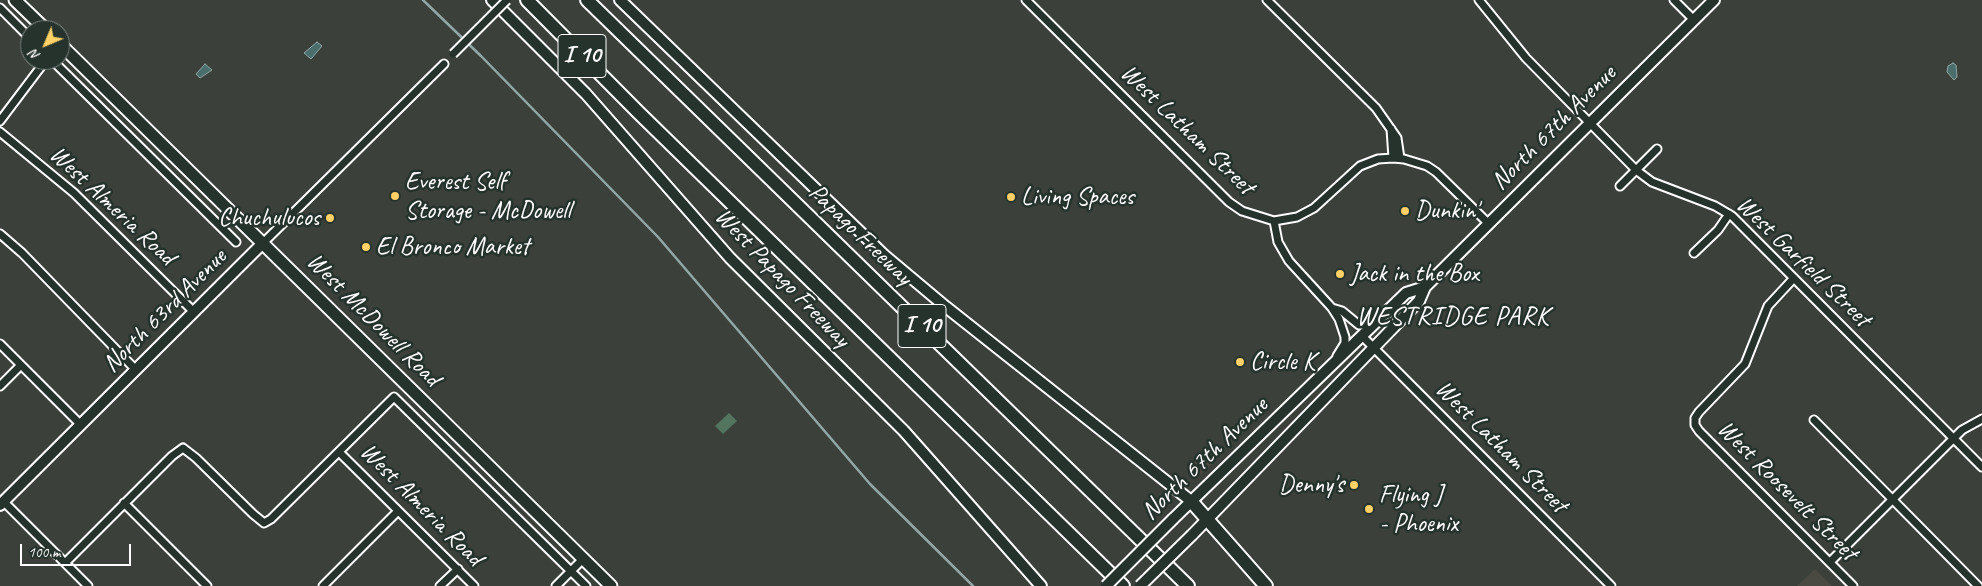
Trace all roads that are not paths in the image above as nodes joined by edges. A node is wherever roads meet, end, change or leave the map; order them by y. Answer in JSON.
{"nodes":[{"id":1,"x":15,"y":0,"type":"edge"},
{"id":2,"x":492,"y":0,"type":"edge"},
{"id":3,"x":507,"y":0,"type":"edge"},
{"id":4,"x":526,"y":0,"type":"edge"},
{"id":5,"x":588,"y":0,"type":"edge"},
{"id":6,"x":620,"y":0,"type":"edge"},
{"id":7,"x":1026,"y":0,"type":"edge"},
{"id":8,"x":1267,"y":0,"type":"edge"},
{"id":9,"x":1479,"y":0,"type":"edge"},
{"id":10,"x":1674,"y":0,"type":"edge"},
{"id":11,"x":1714,"y":0,"type":"edge"},
{"id":12,"x":0,"y":8,"type":"edge"},
{"id":13,"x":36,"y":20,"type":"edge"},
{"id":14,"x":1694,"y":20,"type":"junction"},
{"id":15,"x":20,"y":28,"type":"edge"},
{"id":16,"x":70,"y":54,"type":"edge"},
{"id":17,"x":453,"y":54,"type":"dead end"},
{"id":18,"x":444,"y":64,"type":"dead end"},
{"id":19,"x":38,"y":70,"type":"edge"},
{"id":20,"x":62,"y":70,"type":"edge"},
{"id":21,"x":0,"y":121,"type":"edge"},
{"id":22,"x":1590,"y":123,"type":"junction"},
{"id":23,"x":0,"y":132,"type":"edge"},
{"id":24,"x":1657,"y":149,"type":"dead end"},
{"id":25,"x":1396,"y":158,"type":"junction"},
{"id":26,"x":1636,"y":170,"type":"junction"},
{"id":27,"x":1620,"y":186,"type":"dead end"},
{"id":28,"x":1729,"y":214,"type":"junction"},
{"id":29,"x":1274,"y":221,"type":"junction"},
{"id":30,"x":1488,"y":223,"type":"junction"},
{"id":31,"x":0,"y":234,"type":"edge"},
{"id":32,"x":236,"y":242,"type":"dead end"},
{"id":33,"x":263,"y":243,"type":"junction"},
{"id":34,"x":1694,"y":253,"type":"dead end"},
{"id":35,"x":1794,"y":278,"type":"junction"},
{"id":36,"x":1424,"y":287,"type":"junction"},
{"id":37,"x":1332,"y":308,"type":"junction"},
{"id":38,"x":194,"y":312,"type":"junction"},
{"id":39,"x":1374,"y":324,"type":"junction"},
{"id":40,"x":1362,"y":336,"type":"junction"},
{"id":41,"x":0,"y":344,"type":"edge"},
{"id":42,"x":1373,"y":348,"type":"junction"},
{"id":43,"x":21,"y":365,"type":"junction"},
{"id":44,"x":136,"y":370,"type":"junction"},
{"id":45,"x":1326,"y":372,"type":"junction"},
{"id":46,"x":0,"y":386,"type":"edge"},
{"id":47,"x":1982,"y":419,"type":"edge"},
{"id":48,"x":1814,"y":420,"type":"dead end"},
{"id":49,"x":80,"y":425,"type":"junction"},
{"id":50,"x":1954,"y":439,"type":"junction"},
{"id":51,"x":339,"y":452,"type":"junction"},
{"id":52,"x":1982,"y":467,"type":"edge"},
{"id":53,"x":1892,"y":500,"type":"junction"},
{"id":54,"x":1191,"y":501,"type":"junction"},
{"id":55,"x":2,"y":503,"type":"edge"},
{"id":56,"x":124,"y":503,"type":"junction"},
{"id":57,"x":398,"y":511,"type":"junction"},
{"id":58,"x":1208,"y":518,"type":"junction"},
{"id":59,"x":583,"y":559,"type":"junction"},
{"id":60,"x":1830,"y":562,"type":"junction"},
{"id":61,"x":64,"y":563,"type":"junction"},
{"id":62,"x":458,"y":569,"type":"junction"},
{"id":63,"x":571,"y":571,"type":"junction"},
{"id":64,"x":88,"y":586,"type":"edge"},
{"id":65,"x":207,"y":586,"type":"edge"},
{"id":66,"x":323,"y":586,"type":"edge"},
{"id":67,"x":440,"y":586,"type":"edge"},
{"id":68,"x":474,"y":586,"type":"edge"},
{"id":69,"x":556,"y":586,"type":"edge"},
{"id":70,"x":586,"y":586,"type":"edge"},
{"id":71,"x":611,"y":586,"type":"edge"},
{"id":72,"x":1040,"y":586,"type":"edge"},
{"id":73,"x":1106,"y":586,"type":"edge"},
{"id":74,"x":1123,"y":586,"type":"edge"},
{"id":75,"x":1140,"y":586,"type":"edge"},
{"id":76,"x":1188,"y":586,"type":"edge"},
{"id":77,"x":1266,"y":586,"type":"edge"},
{"id":78,"x":1611,"y":586,"type":"edge"},
{"id":79,"x":1854,"y":586,"type":"edge"},
{"id":80,"x":1978,"y":586,"type":"edge"}],
"edges":[{"from":1,"to":13,"type":"main road"},
{"from":2,"to":72,"type":"main road","name":"West Papago Freeway"},
{"from":3,"to":17,"type":"street","bridge":true},
{"from":4,"to":74,"type":"highway","number":"I 10"},
{"from":5,"to":76,"type":"highway","name":"Papago Freeway","number":"I 10"},
{"from":6,"to":54,"type":"main road"},
{"from":7,"to":29,"type":"street","name":"West Latham Street"},
{"from":8,"to":25,"type":"street"},
{"from":9,"to":22,"type":"street","name":"West Garfield Street"},
{"from":10,"to":14,"type":"street"},
{"from":11,"to":14,"type":"main road","name":"North 67th Avenue"},
{"from":12,"to":15,"type":"street"},
{"from":14,"to":22,"type":"main road","name":"North 67th Avenue"},
{"from":16,"to":33,"type":"main road","name":"West McDowell Road"},
{"from":18,"to":33,"type":"street","name":"North 63rd Avenue"},
{"from":19,"to":21,"type":"street"},
{"from":20,"to":32,"type":"street"},
{"from":22,"to":26,"type":"street","name":"West Garfield Street"},
{"from":22,"to":30,"type":"main road","name":"North 67th Avenue"},
{"from":23,"to":38,"type":"street","name":"West Almeria Road"},
{"from":24,"to":26,"type":"street"},
{"from":25,"to":29,"type":"street"},
{"from":25,"to":30,"type":"street"},
{"from":26,"to":27,"type":"street"},
{"from":26,"to":28,"type":"street","name":"West Garfield Street"},
{"from":28,"to":34,"type":"street"},
{"from":28,"to":35,"type":"street","name":"West Garfield Street"},
{"from":29,"to":37,"type":"street"},
{"from":30,"to":36,"type":"main road","name":"North 67th Avenue"},
{"from":31,"to":44,"type":"street"},
{"from":33,"to":38,"type":"main road","name":"North 63rd Avenue"},
{"from":33,"to":59,"type":"main road","name":"West McDowell Road"},
{"from":35,"to":50,"type":"street","name":"West Garfield Street"},
{"from":35,"to":60,"type":"street","name":"West Roosevelt Street"},
{"from":36,"to":39,"type":"main road","name":"North 67th Avenue"},
{"from":36,"to":42,"type":"main road","name":"North 67th Avenue"},
{"from":37,"to":39,"type":"street"},
{"from":37,"to":45,"type":"street"},
{"from":38,"to":44,"type":"main road","name":"North 63rd Avenue"},
{"from":39,"to":40,"type":"main road","name":"North 67th Avenue"},
{"from":40,"to":42,"type":"street","name":"West Latham Street"},
{"from":40,"to":45,"type":"main road","name":"North 67th Avenue"},
{"from":41,"to":43,"type":"street"},
{"from":42,"to":58,"type":"main road","name":"North 67th Avenue"},
{"from":42,"to":78,"type":"street","name":"West Latham Street"},
{"from":43,"to":46,"type":"street"},
{"from":43,"to":49,"type":"street"},
{"from":44,"to":49,"type":"main road","name":"North 63rd Avenue"},
{"from":45,"to":54,"type":"main road","name":"North 67th Avenue"},
{"from":47,"to":50,"type":"street"},
{"from":48,"to":53,"type":"street"},
{"from":49,"to":55,"type":"main road","name":"North 63rd Avenue"},
{"from":50,"to":52,"type":"street","name":"West Garfield Street"},
{"from":50,"to":53,"type":"street"},
{"from":51,"to":56,"type":"street"},
{"from":51,"to":57,"type":"street","name":"West Almeria Road"},
{"from":51,"to":63,"type":"street","name":"West McDowell Road"},
{"from":53,"to":60,"type":"street"},
{"from":53,"to":80,"type":"street"},
{"from":54,"to":58,"type":"highway"},
{"from":54,"to":73,"type":"main road","name":"North 67th Avenue","bridge":true},
{"from":55,"to":61,"type":"street"},
{"from":56,"to":61,"type":"street"},
{"from":56,"to":65,"type":"street"},
{"from":57,"to":62,"type":"street","name":"West Almeria Road"},
{"from":57,"to":66,"type":"street"},
{"from":58,"to":75,"type":"main road","name":"North 67th Avenue","bridge":true},
{"from":58,"to":77,"type":"highway"},
{"from":59,"to":63,"type":"street"},
{"from":59,"to":71,"type":"main road","name":"West McDowell Road"},
{"from":60,"to":79,"type":"street","name":"West Roosevelt Street"},
{"from":61,"to":64,"type":"street"},
{"from":62,"to":67,"type":"street"},
{"from":62,"to":68,"type":"street","name":"West Almeria Road"},
{"from":63,"to":69,"type":"street"},
{"from":63,"to":70,"type":"street","name":"West McDowell Road"}]}
